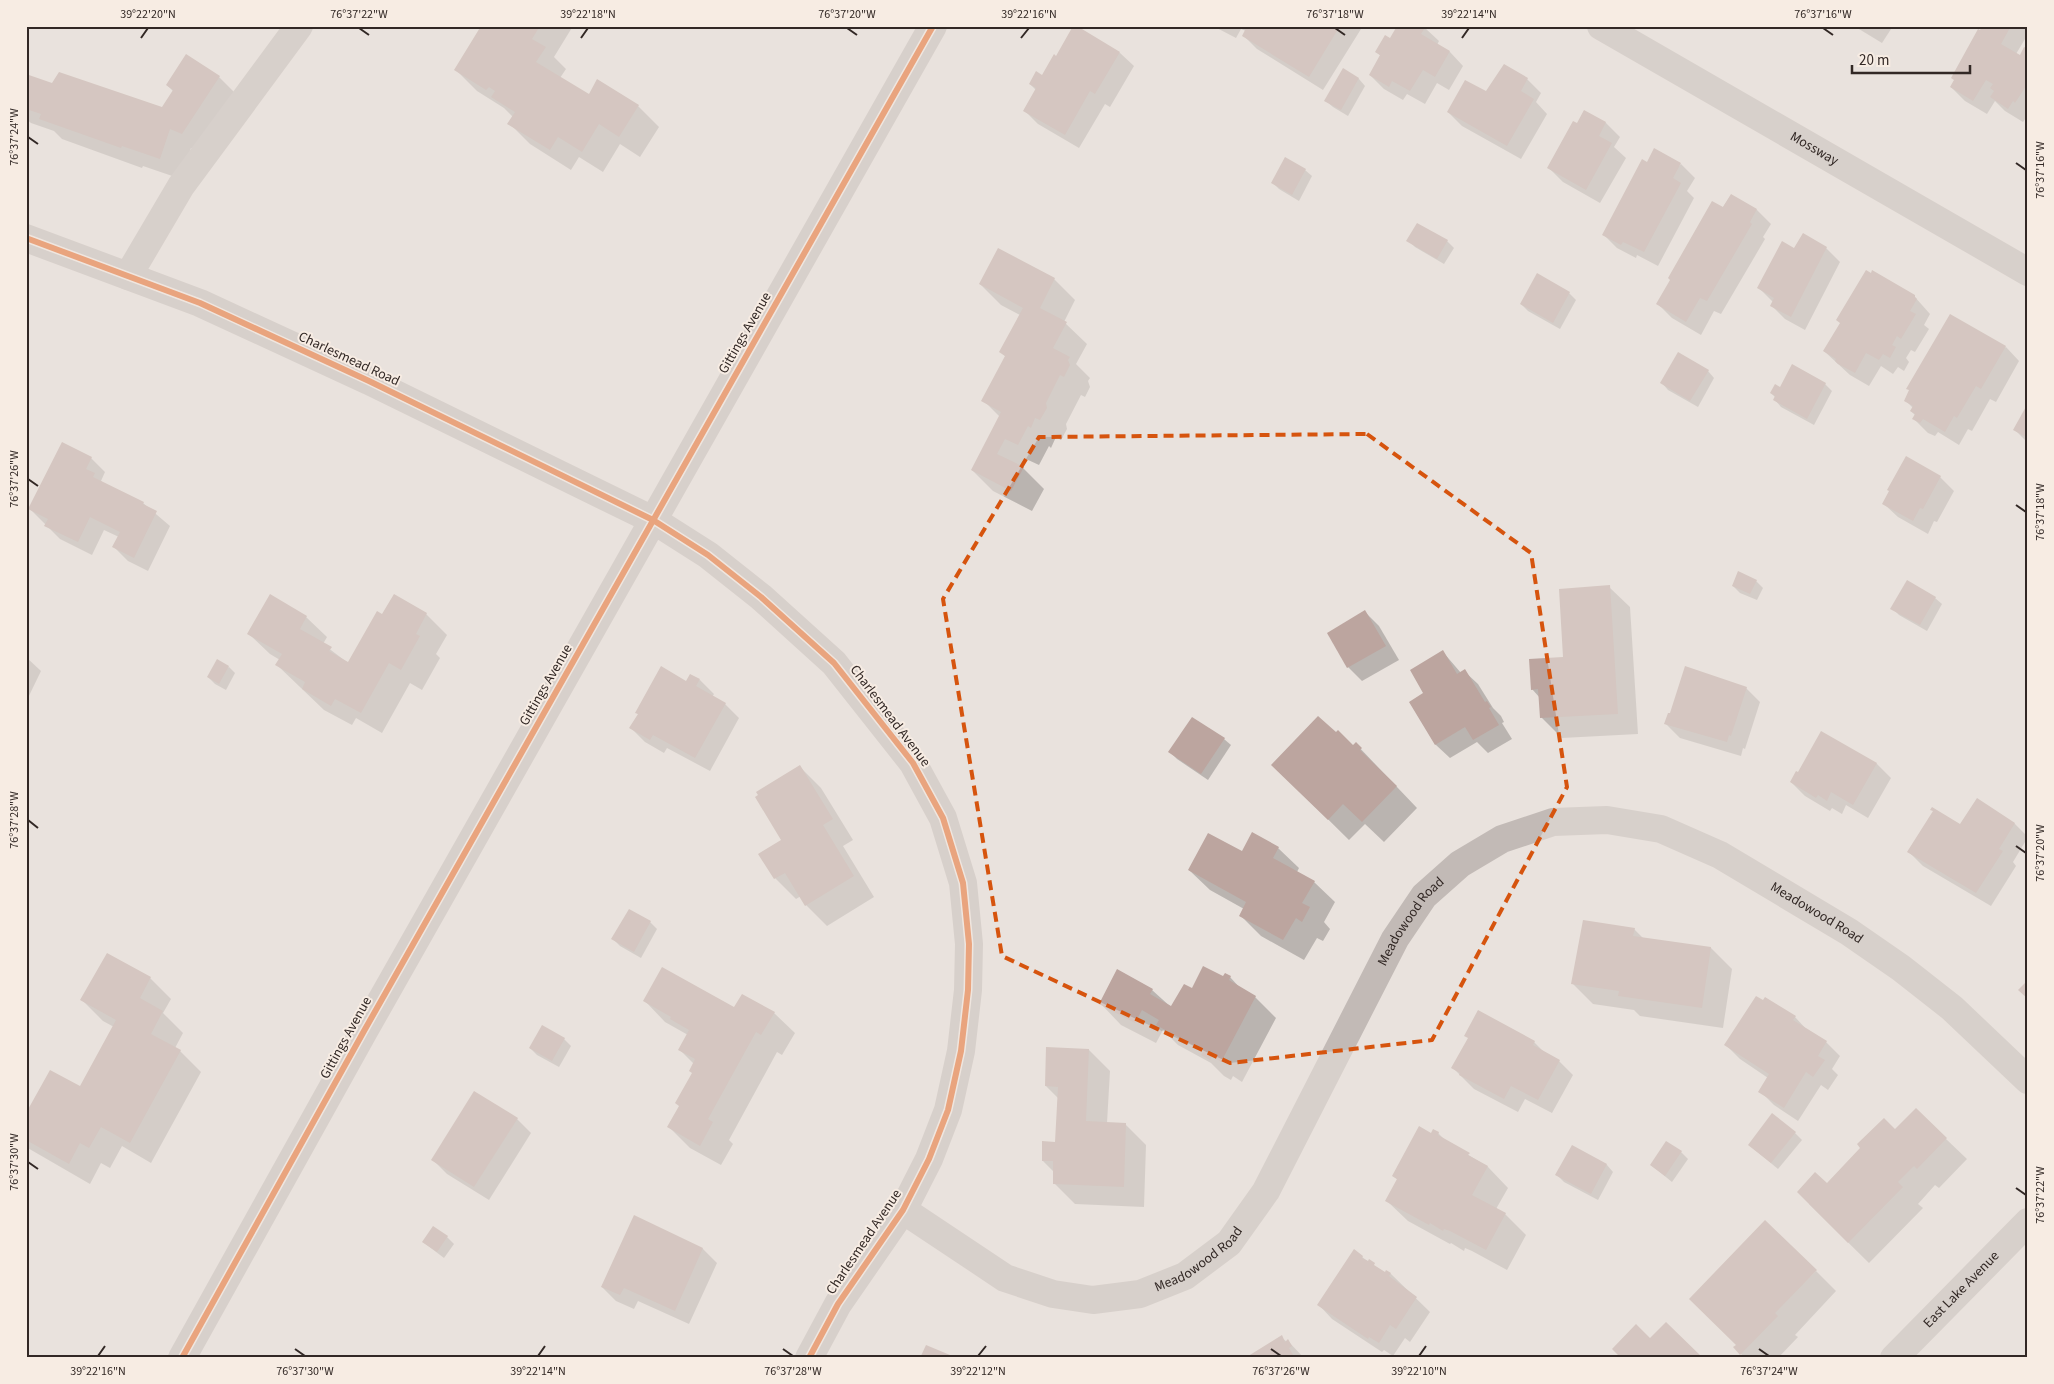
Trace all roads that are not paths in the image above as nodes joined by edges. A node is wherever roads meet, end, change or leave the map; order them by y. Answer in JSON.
{"nodes":[{"id":1,"x":299,"y":26,"type":"edge"},
{"id":2,"x":1601,"y":26,"type":"edge"},
{"id":3,"x":928,"y":31,"type":"edge"},
{"id":4,"x":26,"y":238,"type":"edge"},
{"id":5,"x":2028,"y":272,"type":"edge"},
{"id":6,"x":128,"y":276,"type":"junction"},
{"id":7,"x":654,"y":520,"type":"junction"},
{"id":8,"x":2028,"y":1080,"type":"edge"},
{"id":9,"x":903,"y":1210,"type":"junction"},
{"id":10,"x":2028,"y":1222,"type":"edge"},
{"id":11,"x":182,"y":1358,"type":"edge"},
{"id":12,"x":809,"y":1358,"type":"edge"},
{"id":13,"x":1894,"y":1358,"type":"edge"}],
"edges":[{"from":1,"to":6,"type":"street"},
{"from":2,"to":5,"type":"street","name":"Mossway"},
{"from":3,"to":7,"type":"street","name":"Gittings Avenue"},
{"from":4,"to":6,"type":"street","name":"Charlesmead Road"},
{"from":6,"to":7,"type":"street","name":"Charlesmead Road"},
{"from":7,"to":9,"type":"street","name":"Charlesmead Avenue"},
{"from":7,"to":11,"type":"street","name":"Gittings Avenue"},
{"from":8,"to":9,"type":"street","name":"Meadowood Road"},
{"from":9,"to":12,"type":"street","name":"Charlesmead Avenue"},
{"from":10,"to":13,"type":"street","name":"East Lake Avenue"}]}
